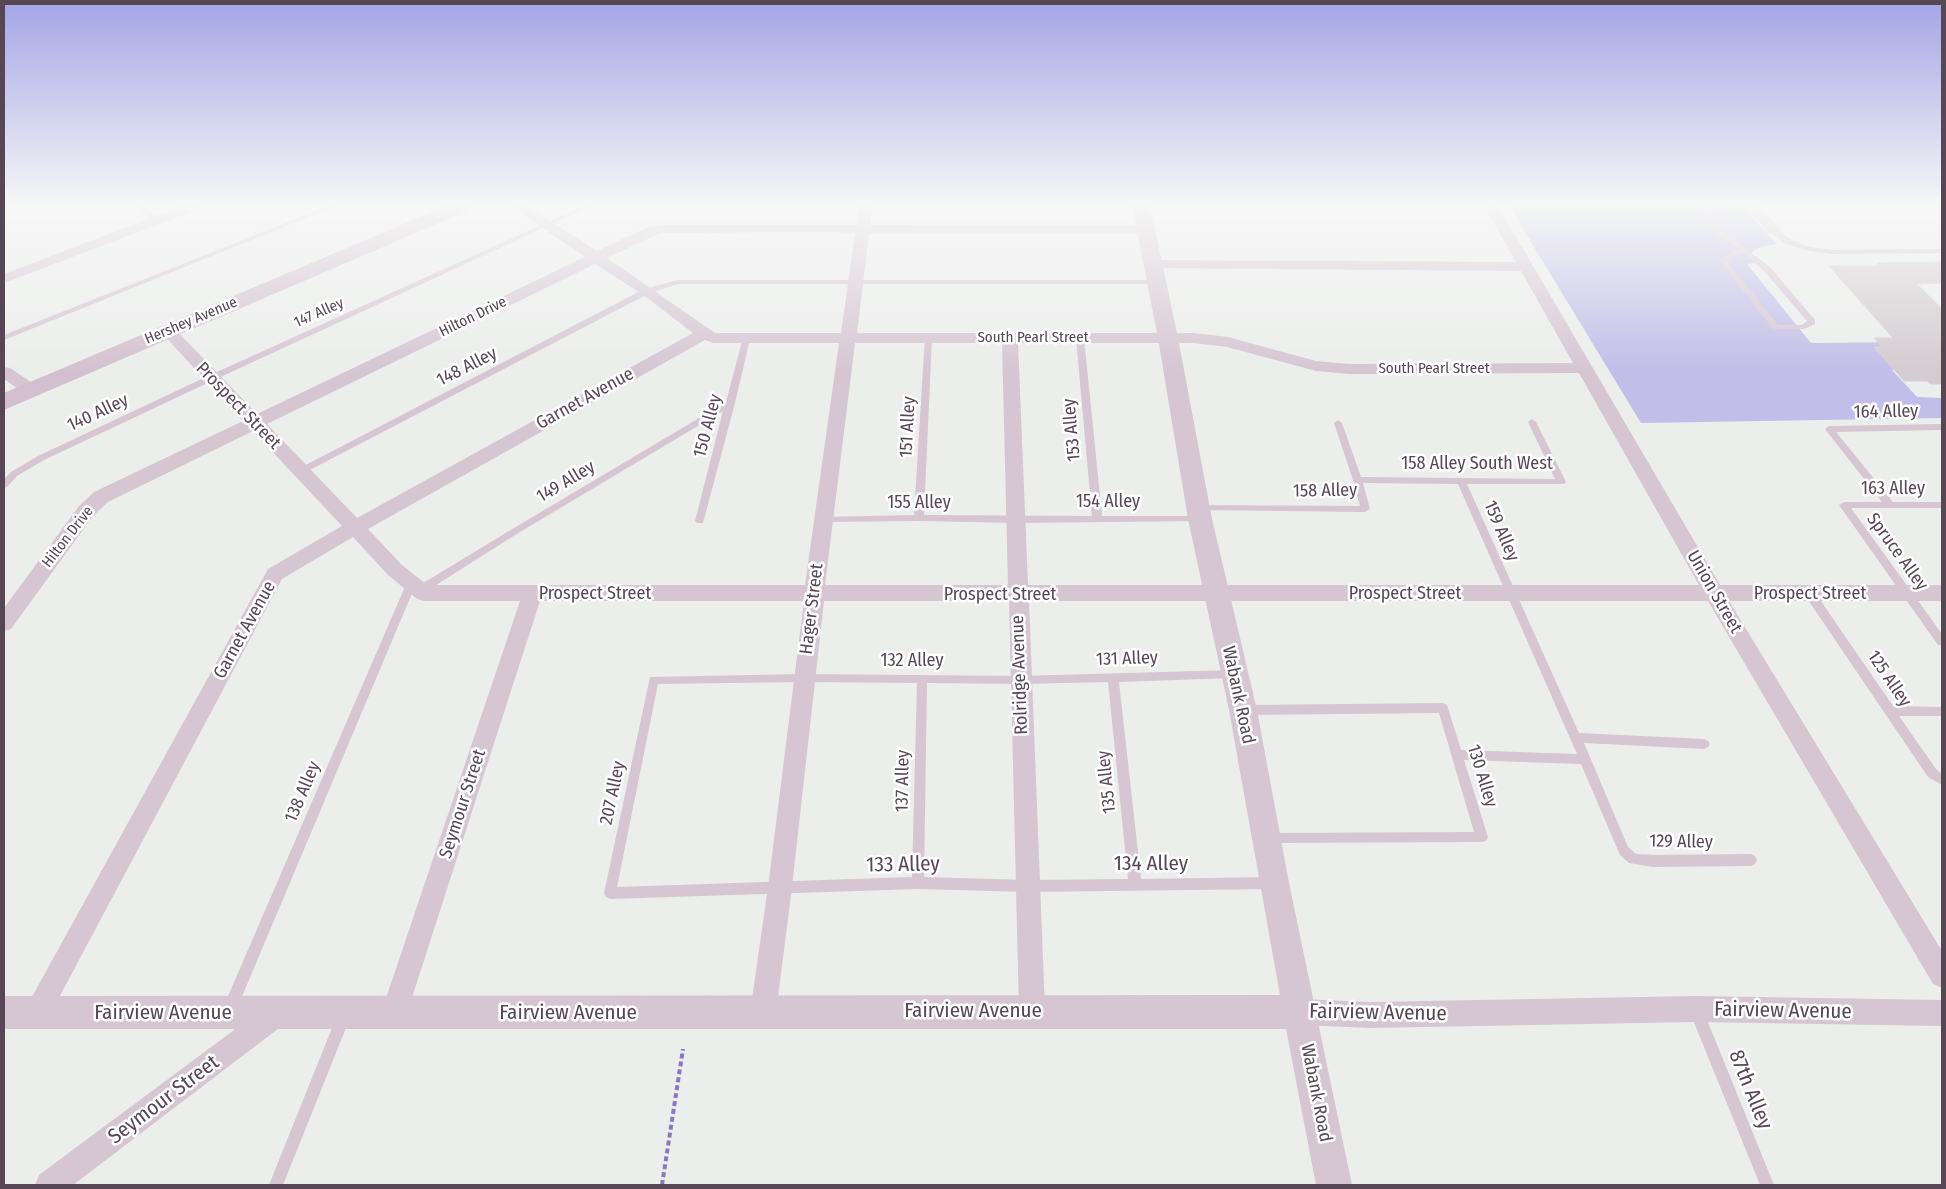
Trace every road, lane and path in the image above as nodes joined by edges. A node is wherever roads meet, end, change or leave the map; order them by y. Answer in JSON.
{"nodes":[{"id":1,"x":49,"y":261,"type":"edge"},
{"id":2,"x":195,"y":261,"type":"edge"},
{"id":3,"x":331,"y":261,"type":"edge"},
{"id":4,"x":465,"y":261,"type":"edge"},
{"id":5,"x":589,"y":261,"type":"edge"},
{"id":6,"x":601,"y":261,"type":"edge"},
{"id":7,"x":857,"y":261,"type":"edge"},
{"id":8,"x":1153,"y":261,"type":"edge"},
{"id":9,"x":1525,"y":261,"type":"edge"},
{"id":10,"x":1724,"y":261,"type":"edge"},
{"id":11,"x":1757,"y":261,"type":"edge"},
{"id":12,"x":1528,"y":267,"type":"junction"},
{"id":13,"x":1156,"y":273,"type":"junction"},
{"id":14,"x":4,"y":279,"type":"edge"},
{"id":15,"x":854,"y":282,"type":"junction"},
{"id":16,"x":647,"y":291,"type":"junction"},
{"id":17,"x":168,"y":331,"type":"junction"},
{"id":18,"x":704,"y":334,"type":"junction"},
{"id":19,"x":4,"y":338,"type":"edge"},
{"id":20,"x":849,"y":338,"type":"junction"},
{"id":21,"x":928,"y":338,"type":"junction"},
{"id":22,"x":1080,"y":338,"type":"junction"},
{"id":23,"x":1168,"y":338,"type":"junction"},
{"id":24,"x":746,"y":339,"type":"junction"},
{"id":25,"x":1010,"y":339,"type":"junction"},
{"id":26,"x":1585,"y":368,"type":"junction"},
{"id":27,"x":4,"y":372,"type":"edge"},
{"id":28,"x":211,"y":378,"type":"junction"},
{"id":29,"x":30,"y":390,"type":"junction"},
{"id":30,"x":4,"y":402,"type":"edge"},
{"id":31,"x":731,"y":403,"type":"junction"},
{"id":32,"x":254,"y":422,"type":"junction"},
{"id":33,"x":1532,"y":422,"type":"dead end"},
{"id":34,"x":1338,"y":423,"type":"dead end"},
{"id":35,"x":1942,"y":427,"type":"edge"},
{"id":36,"x":301,"y":471,"type":"junction"},
{"id":37,"x":1358,"y":480,"type":"junction"},
{"id":38,"x":1461,"y":481,"type":"junction"},
{"id":39,"x":4,"y":485,"type":"edge"},
{"id":40,"x":1844,"y":505,"type":"joint"},
{"id":41,"x":1890,"y":505,"type":"junction"},
{"id":42,"x":1942,"y":505,"type":"edge"},
{"id":43,"x":1198,"y":513,"type":"junction"},
{"id":44,"x":919,"y":518,"type":"junction"},
{"id":45,"x":1096,"y":518,"type":"junction"},
{"id":46,"x":823,"y":520,"type":"junction"},
{"id":47,"x":1016,"y":520,"type":"junction"},
{"id":48,"x":700,"y":521,"type":"dead end"},
{"id":49,"x":354,"y":528,"type":"junction"},
{"id":50,"x":414,"y":588,"type":"junction"},
{"id":51,"x":1907,"y":593,"type":"junction"},
{"id":52,"x":1942,"y":593,"type":"edge"},
{"id":53,"x":532,"y":594,"type":"junction"},
{"id":54,"x":814,"y":594,"type":"junction"},
{"id":55,"x":1715,"y":594,"type":"junction"},
{"id":56,"x":1810,"y":594,"type":"junction"},
{"id":57,"x":1018,"y":595,"type":"junction"},
{"id":58,"x":1216,"y":595,"type":"junction"},
{"id":59,"x":1510,"y":595,"type":"junction"},
{"id":60,"x":4,"y":623,"type":"edge"},
{"id":61,"x":1942,"y":642,"type":"edge"},
{"id":62,"x":1234,"y":674,"type":"junction"},
{"id":63,"x":803,"y":678,"type":"junction"},
{"id":64,"x":922,"y":678,"type":"junction"},
{"id":65,"x":1113,"y":678,"type":"junction"},
{"id":66,"x":1020,"y":680,"type":"junction"},
{"id":67,"x":1243,"y":710,"type":"junction"},
{"id":68,"x":1890,"y":711,"type":"junction"},
{"id":69,"x":1942,"y":711,"type":"edge"},
{"id":70,"x":1576,"y":738,"type":"junction"},
{"id":71,"x":1704,"y":744,"type":"dead end"},
{"id":72,"x":1457,"y":755,"type":"junction"},
{"id":73,"x":1584,"y":759,"type":"junction"},
{"id":74,"x":1942,"y":780,"type":"edge"},
{"id":75,"x":1265,"y":838,"type":"junction"},
{"id":76,"x":1751,"y":860,"type":"dead end"},
{"id":77,"x":918,"y":883,"type":"junction"},
{"id":78,"x":1136,"y":884,"type":"junction"},
{"id":79,"x":1274,"y":884,"type":"junction"},
{"id":80,"x":1028,"y":886,"type":"junction"},
{"id":81,"x":780,"y":887,"type":"junction"},
{"id":82,"x":1942,"y":975,"type":"edge"},
{"id":83,"x":1696,"y":1009,"type":"junction"},
{"id":84,"x":1032,"y":1011,"type":"junction"},
{"id":85,"x":345,"y":1012,"type":"junction"},
{"id":86,"x":1301,"y":1012,"type":"junction"},
{"id":87,"x":1942,"y":1012,"type":"edge"},
{"id":88,"x":4,"y":1013,"type":"edge"},
{"id":89,"x":37,"y":1013,"type":"junction"},
{"id":90,"x":278,"y":1013,"type":"junction"},
{"id":91,"x":394,"y":1013,"type":"junction"},
{"id":92,"x":763,"y":1013,"type":"junction"},
{"id":93,"x":228,"y":1014,"type":"junction"},
{"id":94,"x":683,"y":1049,"type":"dead end"},
{"id":95,"x":50,"y":1185,"type":"edge"},
{"id":96,"x":276,"y":1185,"type":"edge"},
{"id":97,"x":662,"y":1185,"type":"edge"},
{"id":98,"x":1334,"y":1185,"type":"edge"},
{"id":99,"x":1767,"y":1185,"type":"edge"}],
"edges":[{"from":1,"to":14,"type":"street"},
{"from":2,"to":19,"type":"lane"},
{"from":3,"to":17,"type":"main road","name":"Hershey Avenue"},
{"from":4,"to":28,"type":"lane","name":"147 Alley"},
{"from":5,"to":32,"type":"street","name":"Hilton Drive"},
{"from":6,"to":16,"type":"street","name":"South Pearl Street"},
{"from":7,"to":15,"type":"street","name":"Hager Street"},
{"from":8,"to":13,"type":"street","name":"Wabank Road"},
{"from":9,"to":12,"type":"street","name":"Union Street"},
{"from":10,"to":11,"type":"lane"},
{"from":12,"to":13,"type":"street"},
{"from":12,"to":26,"type":"street","name":"Union Street"},
{"from":13,"to":15,"type":"lane","name":"148 Alley"},
{"from":13,"to":23,"type":"street","name":"Wabank Road"},
{"from":15,"to":16,"type":"lane","name":"148 Alley"},
{"from":15,"to":20,"type":"street","name":"Hager Street"},
{"from":16,"to":18,"type":"street","name":"South Pearl Street"},
{"from":16,"to":36,"type":"lane","name":"148 Alley"},
{"from":17,"to":28,"type":"street","name":"Prospect Street"},
{"from":17,"to":29,"type":"main road","name":"Hershey Avenue"},
{"from":18,"to":24,"type":"street","name":"South Pearl Street"},
{"from":18,"to":49,"type":"street","name":"Garnet Avenue"},
{"from":20,"to":21,"type":"street","name":"South Pearl Street"},
{"from":20,"to":24,"type":"street","name":"South Pearl Street"},
{"from":20,"to":46,"type":"street","name":"Hager Street"},
{"from":21,"to":25,"type":"street","name":"South Pearl Street"},
{"from":21,"to":44,"type":"lane","name":"151 Alley"},
{"from":22,"to":23,"type":"street","name":"South Pearl Street"},
{"from":22,"to":25,"type":"street","name":"South Pearl Street"},
{"from":22,"to":45,"type":"lane","name":"153 Alley"},
{"from":23,"to":26,"type":"street","name":"South Pearl Street"},
{"from":23,"to":43,"type":"street","name":"Wabank Road"},
{"from":24,"to":31,"type":"lane","name":"150 Alley"},
{"from":25,"to":47,"type":"street","name":"Rolridge Avenue"},
{"from":26,"to":55,"type":"street","name":"Union Street"},
{"from":27,"to":29,"type":"street"},
{"from":28,"to":32,"type":"street","name":"Prospect Street"},
{"from":28,"to":39,"type":"lane","name":"140 Alley"},
{"from":29,"to":30,"type":"main road","name":"Hershey Avenue"},
{"from":31,"to":48,"type":"lane","name":"150 Alley"},
{"from":31,"to":50,"type":"lane","name":"149 Alley"},
{"from":32,"to":36,"type":"street","name":"Prospect Street"},
{"from":32,"to":60,"type":"street","name":"Hilton Drive"},
{"from":33,"to":38,"type":"lane","name":"158 Alley South West"},
{"from":34,"to":37,"type":"lane","name":"158 Alley"},
{"from":35,"to":41,"type":"lane","name":"164 Alley"},
{"from":36,"to":49,"type":"street","name":"Prospect Street"},
{"from":37,"to":38,"type":"lane","name":"158 Alley South West"},
{"from":37,"to":43,"type":"lane","name":"158 Alley"},
{"from":38,"to":59,"type":"lane","name":"159 Alley"},
{"from":40,"to":41,"type":"lane","name":"163 Alley"},
{"from":40,"to":51,"type":"lane","name":"Spruce Alley"},
{"from":41,"to":42,"type":"lane","name":"163 Alley"},
{"from":43,"to":45,"type":"lane","name":"154 Alley"},
{"from":43,"to":58,"type":"street","name":"Wabank Road"},
{"from":44,"to":46,"type":"lane","name":"155 Alley"},
{"from":44,"to":47,"type":"lane","name":"155 Alley"},
{"from":45,"to":47,"type":"lane","name":"154 Alley"},
{"from":46,"to":54,"type":"street","name":"Hager Street"},
{"from":47,"to":57,"type":"street","name":"Rolridge Avenue"},
{"from":49,"to":50,"type":"street","name":"Prospect Street"},
{"from":49,"to":89,"type":"street","name":"Garnet Avenue"},
{"from":50,"to":53,"type":"street","name":"Prospect Street"},
{"from":50,"to":93,"type":"lane","name":"138 Alley"},
{"from":51,"to":52,"type":"street","name":"Prospect Street"},
{"from":51,"to":56,"type":"street","name":"Prospect Street"},
{"from":51,"to":61,"type":"lane","name":"Spruce Alley"},
{"from":53,"to":54,"type":"street","name":"Prospect Street"},
{"from":53,"to":91,"type":"street","name":"Seymour Street"},
{"from":54,"to":57,"type":"street","name":"Prospect Street"},
{"from":54,"to":63,"type":"street","name":"Hager Street"},
{"from":55,"to":56,"type":"street","name":"Prospect Street"},
{"from":55,"to":59,"type":"street","name":"Prospect Street"},
{"from":55,"to":82,"type":"street","name":"Union Street"},
{"from":56,"to":68,"type":"lane","name":"125 Alley"},
{"from":57,"to":58,"type":"street","name":"Prospect Street"},
{"from":57,"to":66,"type":"street","name":"Rolridge Avenue"},
{"from":58,"to":59,"type":"street","name":"Prospect Street"},
{"from":58,"to":62,"type":"street","name":"Wabank Road"},
{"from":59,"to":70,"type":"lane","name":"129 Alley"},
{"from":62,"to":65,"type":"lane","name":"131 Alley"},
{"from":62,"to":67,"type":"street","name":"Wabank Road"},
{"from":63,"to":64,"type":"lane","name":"132 Alley"},
{"from":63,"to":81,"type":"street","name":"Hager Street"},
{"from":63,"to":81,"type":"lane","name":"207 Alley"},
{"from":64,"to":66,"type":"lane","name":"132 Alley"},
{"from":64,"to":77,"type":"lane","name":"137 Alley"},
{"from":65,"to":66,"type":"lane","name":"131 Alley"},
{"from":65,"to":78,"type":"lane","name":"135 Alley"},
{"from":66,"to":80,"type":"street","name":"Rolridge Avenue"},
{"from":67,"to":72,"type":"lane","name":"130 Alley"},
{"from":67,"to":75,"type":"street","name":"Wabank Road"},
{"from":68,"to":69,"type":"lane"},
{"from":68,"to":74,"type":"lane","name":"125 Alley"},
{"from":70,"to":71,"type":"lane"},
{"from":70,"to":73,"type":"lane","name":"129 Alley"},
{"from":72,"to":73,"type":"lane"},
{"from":72,"to":75,"type":"lane","name":"130 Alley"},
{"from":73,"to":76,"type":"lane","name":"129 Alley"},
{"from":75,"to":79,"type":"street","name":"Wabank Road"},
{"from":77,"to":80,"type":"lane","name":"133 Alley"},
{"from":77,"to":81,"type":"lane","name":"133 Alley"},
{"from":78,"to":79,"type":"lane","name":"134 Alley"},
{"from":78,"to":80,"type":"lane","name":"134 Alley"},
{"from":79,"to":86,"type":"street","name":"Wabank Road"},
{"from":80,"to":84,"type":"street","name":"Rolridge Avenue"},
{"from":81,"to":92,"type":"street","name":"Hager Street"},
{"from":83,"to":86,"type":"street","name":"Fairview Avenue"},
{"from":83,"to":87,"type":"street","name":"Fairview Avenue"},
{"from":83,"to":99,"type":"lane","name":"87th Alley"},
{"from":84,"to":86,"type":"street","name":"Fairview Avenue"},
{"from":84,"to":92,"type":"street","name":"Fairview Avenue"},
{"from":85,"to":90,"type":"street","name":"Fairview Avenue"},
{"from":85,"to":91,"type":"street","name":"Fairview Avenue"},
{"from":85,"to":96,"type":"lane"},
{"from":86,"to":98,"type":"street","name":"Wabank Road"},
{"from":88,"to":89,"type":"street","name":"Fairview Avenue"},
{"from":89,"to":93,"type":"street","name":"Fairview Avenue"},
{"from":90,"to":93,"type":"street","name":"Fairview Avenue"},
{"from":90,"to":95,"type":"street","name":"Seymour Street"},
{"from":91,"to":92,"type":"street","name":"Fairview Avenue"},
{"from":94,"to":97,"type":"path"}]}
